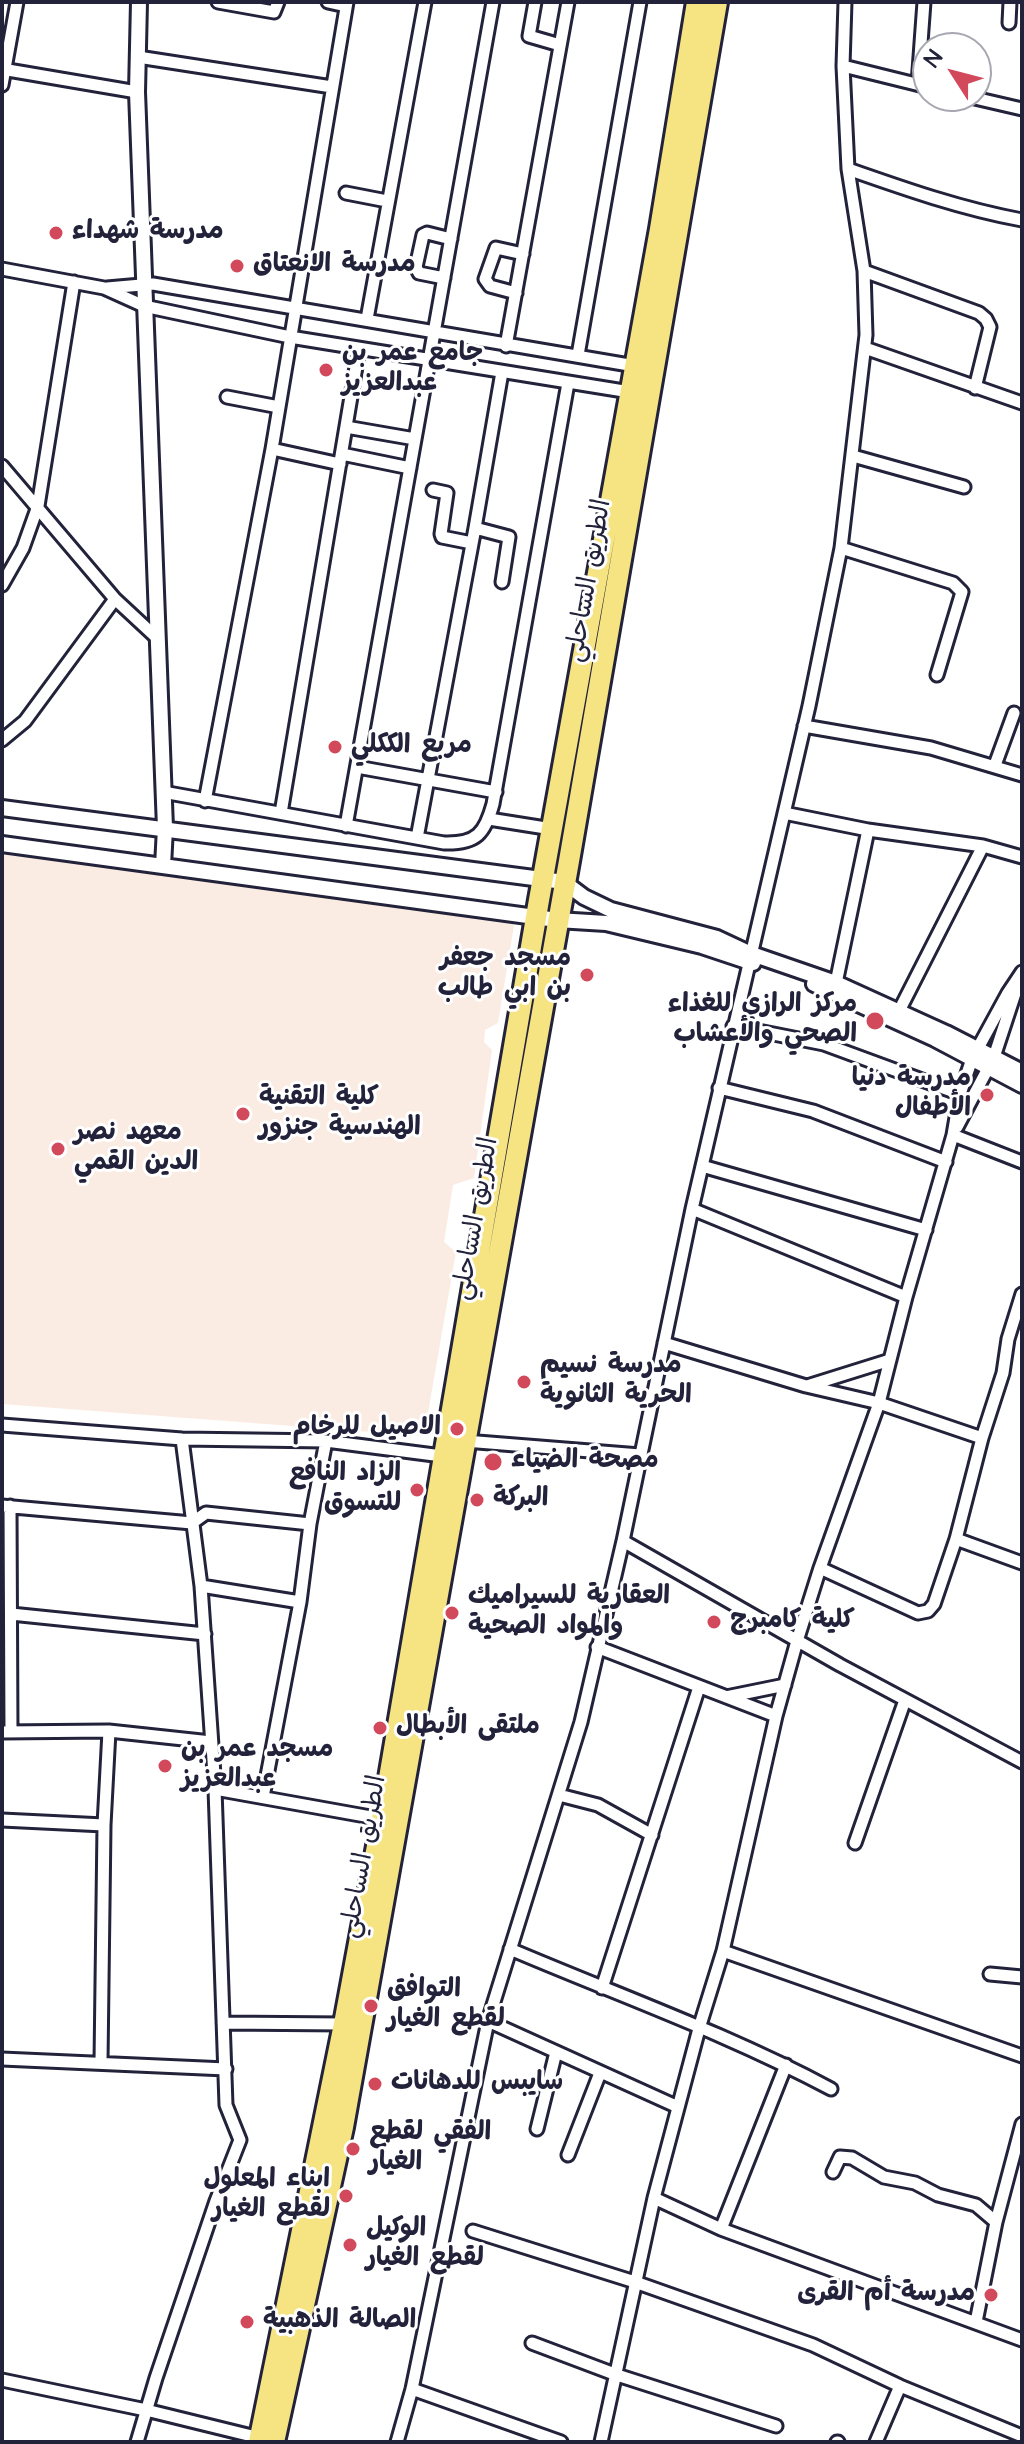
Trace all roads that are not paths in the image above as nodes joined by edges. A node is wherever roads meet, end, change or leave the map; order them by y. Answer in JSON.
{"nodes":[{"id":1,"x":17,"y":2,"type":"edge"},
{"id":2,"x":139,"y":2,"type":"edge"},
{"id":3,"x":218,"y":2,"type":"edge"},
{"id":4,"x":278,"y":2,"type":"edge"},
{"id":5,"x":328,"y":2,"type":"edge"},
{"id":6,"x":425,"y":2,"type":"edge"},
{"id":7,"x":493,"y":2,"type":"edge"},
{"id":8,"x":535,"y":2,"type":"edge"},
{"id":9,"x":568,"y":2,"type":"edge"},
{"id":10,"x":640,"y":2,"type":"edge"},
{"id":11,"x":697,"y":2,"type":"edge"},
{"id":12,"x":717,"y":2,"type":"edge"},
{"id":13,"x":845,"y":2,"type":"edge"},
{"id":14,"x":924,"y":2,"type":"edge"},
{"id":15,"x":1010,"y":2,"type":"edge"},
{"id":16,"x":347,"y":4,"type":"edge"},
{"id":17,"x":1009,"y":23,"type":"dead end"},
{"id":18,"x":924,"y":32,"type":"edge"},
{"id":19,"x":560,"y":45,"type":"junction"},
{"id":20,"x":138,"y":57,"type":"junction"},
{"id":21,"x":843,"y":66,"type":"junction"},
{"id":22,"x":3,"y":70,"type":"edge"},
{"id":23,"x":912,"y":83,"type":"edge"},
{"id":24,"x":2,"y":85,"type":"edge"},
{"id":25,"x":332,"y":87,"type":"junction"},
{"id":26,"x":137,"y":92,"type":"junction"},
{"id":27,"x":992,"y":102,"type":"edge"},
{"id":28,"x":1022,"y":109,"type":"edge"},
{"id":29,"x":848,"y":169,"type":"junction"},
{"id":30,"x":346,"y":193,"type":"dead end"},
{"id":31,"x":387,"y":201,"type":"junction"},
{"id":32,"x":1022,"y":220,"type":"edge"},
{"id":33,"x":451,"y":239,"type":"junction"},
{"id":34,"x":523,"y":254,"type":"junction"},
{"id":35,"x":2,"y":269,"type":"edge"},
{"id":36,"x":864,"y":271,"type":"junction"},
{"id":37,"x":444,"y":278,"type":"junction"},
{"id":38,"x":74,"y":282,"type":"junction"},
{"id":39,"x":143,"y":285,"type":"junction"},
{"id":40,"x":104,"y":288,"type":"junction"},
{"id":41,"x":516,"y":293,"type":"junction"},
{"id":42,"x":144,"y":306,"type":"junction"},
{"id":43,"x":295,"y":307,"type":"junction"},
{"id":44,"x":367,"y":319,"type":"junction"},
{"id":45,"x":434,"y":334,"type":"junction"},
{"id":46,"x":290,"y":337,"type":"junction"},
{"id":47,"x":506,"y":346,"type":"junction"},
{"id":48,"x":865,"y":348,"type":"junction"},
{"id":49,"x":359,"y":349,"type":"junction"},
{"id":50,"x":578,"y":355,"type":"junction"},
{"id":51,"x":429,"y":361,"type":"junction"},
{"id":52,"x":635,"y":366,"type":"junction"},
{"id":53,"x":502,"y":372,"type":"junction"},
{"id":54,"x":568,"y":383,"type":"junction"},
{"id":55,"x":975,"y":388,"type":"junction"},
{"id":56,"x":630,"y":392,"type":"junction"},
{"id":57,"x":227,"y":397,"type":"dead end"},
{"id":58,"x":1022,"y":403,"type":"edge"},
{"id":59,"x":279,"y":407,"type":"junction"},
{"id":60,"x":346,"y":427,"type":"junction"},
{"id":61,"x":415,"y":439,"type":"junction"},
{"id":62,"x":272,"y":449,"type":"junction"},
{"id":63,"x":853,"y":456,"type":"junction"},
{"id":64,"x":341,"y":459,"type":"junction"},
{"id":65,"x":2,"y":466,"type":"edge"},
{"id":66,"x":410,"y":468,"type":"junction"},
{"id":67,"x":964,"y":487,"type":"dead end"},
{"id":68,"x":433,"y":490,"type":"dead end"},
{"id":69,"x":38,"y":506,"type":"junction"},
{"id":70,"x":475,"y":528,"type":"junction"},
{"id":71,"x":472,"y":543,"type":"junction"},
{"id":72,"x":841,"y":548,"type":"junction"},
{"id":73,"x":502,"y":582,"type":"dead end"},
{"id":74,"x":2,"y":585,"type":"edge"},
{"id":75,"x":115,"y":599,"type":"junction"},
{"id":76,"x":157,"y":638,"type":"junction"},
{"id":77,"x":937,"y":675,"type":"dead end"},
{"id":78,"x":1014,"y":713,"type":"dead end"},
{"id":79,"x":804,"y":726,"type":"junction"},
{"id":80,"x":2,"y":740,"type":"edge"},
{"id":81,"x":995,"y":765,"type":"junction"},
{"id":82,"x":357,"y":767,"type":"junction"},
{"id":83,"x":1022,"y":775,"type":"edge"},
{"id":84,"x":427,"y":779,"type":"junction"},
{"id":85,"x":163,"y":792,"type":"junction"},
{"id":86,"x":496,"y":792,"type":"junction"},
{"id":87,"x":205,"y":801,"type":"junction"},
{"id":88,"x":2,"y":808,"type":"edge"},
{"id":89,"x":281,"y":813,"type":"junction"},
{"id":90,"x":784,"y":813,"type":"junction"},
{"id":91,"x":489,"y":819,"type":"junction"},
{"id":92,"x":346,"y":826,"type":"junction"},
{"id":93,"x":165,"y":828,"type":"junction"},
{"id":94,"x":552,"y":829,"type":"junction"},
{"id":95,"x":868,"y":830,"type":"junction"},
{"id":96,"x":417,"y":838,"type":"junction"},
{"id":97,"x":2,"y":844,"type":"edge"},
{"id":98,"x":983,"y":846,"type":"junction"},
{"id":99,"x":1022,"y":857,"type":"edge"},
{"id":100,"x":163,"y":866,"type":"junction"},
{"id":101,"x":543,"y":877,"type":"junction"},
{"id":102,"x":564,"y":882,"type":"junction"},
{"id":103,"x":536,"y":917,"type":"junction"},
{"id":104,"x":557,"y":920,"type":"junction"},
{"id":105,"x":748,"y":957,"type":"junction"},
{"id":106,"x":1022,"y":972,"type":"edge"},
{"id":107,"x":836,"y":983,"type":"junction"},
{"id":108,"x":899,"y":1011,"type":"junction"},
{"id":109,"x":733,"y":1026,"type":"junction"},
{"id":110,"x":975,"y":1054,"type":"junction"},
{"id":111,"x":991,"y":1062,"type":"junction"},
{"id":112,"x":1022,"y":1072,"type":"edge"},
{"id":113,"x":1022,"y":1085,"type":"edge"},
{"id":114,"x":719,"y":1088,"type":"junction"},
{"id":115,"x":960,"y":1094,"type":"junction"},
{"id":116,"x":954,"y":1133,"type":"junction"},
{"id":117,"x":946,"y":1162,"type":"junction"},
{"id":118,"x":1022,"y":1162,"type":"edge"},
{"id":119,"x":702,"y":1166,"type":"junction"},
{"id":120,"x":692,"y":1209,"type":"junction"},
{"id":121,"x":926,"y":1230,"type":"junction"},
{"id":122,"x":1022,"y":1294,"type":"edge"},
{"id":123,"x":906,"y":1297,"type":"junction"},
{"id":124,"x":664,"y":1343,"type":"junction"},
{"id":125,"x":890,"y":1360,"type":"junction"},
{"id":126,"x":806,"y":1386,"type":"junction"},
{"id":127,"x":879,"y":1403,"type":"junction"},
{"id":128,"x":2,"y":1425,"type":"edge"},
{"id":129,"x":982,"y":1438,"type":"junction"},
{"id":130,"x":182,"y":1439,"type":"junction"},
{"id":131,"x":326,"y":1441,"type":"junction"},
{"id":132,"x":465,"y":1441,"type":"junction"},
{"id":133,"x":640,"y":1455,"type":"junction"},
{"id":134,"x":442,"y":1456,"type":"junction"},
{"id":135,"x":6,"y":1506,"type":"edge"},
{"id":136,"x":192,"y":1523,"type":"junction"},
{"id":137,"x":310,"y":1524,"type":"junction"},
{"id":138,"x":956,"y":1539,"type":"junction"},
{"id":139,"x":623,"y":1541,"type":"junction"},
{"id":140,"x":1022,"y":1563,"type":"edge"},
{"id":141,"x":820,"y":1568,"type":"junction"},
{"id":142,"x":201,"y":1586,"type":"junction"},
{"id":143,"x":300,"y":1602,"type":"junction"},
{"id":144,"x":11,"y":1614,"type":"junction"},
{"id":145,"x":205,"y":1634,"type":"junction"},
{"id":146,"x":797,"y":1641,"type":"junction"},
{"id":147,"x":597,"y":1647,"type":"junction"},
{"id":148,"x":785,"y":1685,"type":"junction"},
{"id":149,"x":699,"y":1687,"type":"junction"},
{"id":150,"x":726,"y":1697,"type":"junction"},
{"id":151,"x":905,"y":1700,"type":"junction"},
{"id":152,"x":776,"y":1716,"type":"junction"},
{"id":153,"x":109,"y":1731,"type":"junction"},
{"id":154,"x":6,"y":1732,"type":"edge"},
{"id":155,"x":211,"y":1742,"type":"junction"},
{"id":156,"x":1022,"y":1762,"type":"edge"},
{"id":157,"x":215,"y":1789,"type":"junction"},
{"id":158,"x":559,"y":1795,"type":"junction"},
{"id":159,"x":263,"y":1797,"type":"junction"},
{"id":160,"x":382,"y":1819,"type":"junction"},
{"id":161,"x":2,"y":1820,"type":"edge"},
{"id":162,"x":104,"y":1825,"type":"junction"},
{"id":163,"x":652,"y":1835,"type":"junction"},
{"id":164,"x":855,"y":1843,"type":"dead end"},
{"id":165,"x":510,"y":1949,"type":"junction"},
{"id":166,"x":723,"y":1951,"type":"junction"},
{"id":167,"x":990,"y":1974,"type":"dead end"},
{"id":168,"x":1022,"y":1977,"type":"edge"},
{"id":169,"x":602,"y":1988,"type":"junction"},
{"id":170,"x":488,"y":2021,"type":"junction"},
{"id":171,"x":223,"y":2023,"type":"junction"},
{"id":172,"x":344,"y":2024,"type":"junction"},
{"id":173,"x":700,"y":2025,"type":"junction"},
{"id":174,"x":556,"y":2052,"type":"junction"},
{"id":175,"x":1022,"y":2056,"type":"edge"},
{"id":176,"x":2,"y":2059,"type":"edge"},
{"id":177,"x":101,"y":2062,"type":"junction"},
{"id":178,"x":786,"y":2065,"type":"junction"},
{"id":179,"x":226,"y":2069,"type":"junction"},
{"id":180,"x":600,"y":2073,"type":"junction"},
{"id":181,"x":831,"y":2089,"type":"dead end"},
{"id":182,"x":678,"y":2107,"type":"junction"},
{"id":183,"x":1022,"y":2124,"type":"edge"},
{"id":184,"x":537,"y":2129,"type":"dead end"},
{"id":185,"x":568,"y":2155,"type":"dead end"},
{"id":186,"x":833,"y":2172,"type":"dead end"},
{"id":187,"x":654,"y":2198,"type":"junction"},
{"id":188,"x":996,"y":2222,"type":"junction"},
{"id":189,"x":721,"y":2229,"type":"junction"},
{"id":190,"x":473,"y":2231,"type":"dead end"},
{"id":191,"x":635,"y":2282,"type":"junction"},
{"id":192,"x":976,"y":2322,"type":"junction"},
{"id":193,"x":1022,"y":2340,"type":"edge"},
{"id":194,"x":532,"y":2343,"type":"dead end"},
{"id":195,"x":617,"y":2375,"type":"junction"},
{"id":196,"x":2,"y":2380,"type":"edge"},
{"id":197,"x":900,"y":2386,"type":"junction"},
{"id":198,"x":412,"y":2389,"type":"junction"},
{"id":199,"x":146,"y":2410,"type":"junction"},
{"id":200,"x":776,"y":2426,"type":"dead end"},
{"id":201,"x":1022,"y":2436,"type":"edge"},
{"id":202,"x":272,"y":2439,"type":"edge"},
{"id":203,"x":137,"y":2442,"type":"edge"},
{"id":204,"x":397,"y":2442,"type":"edge"},
{"id":205,"x":561,"y":2442,"type":"edge"},
{"id":206,"x":601,"y":2442,"type":"edge"},
{"id":207,"x":876,"y":2442,"type":"edge"}],
"edges":[{"from":1,"to":22,"type":"street"},
{"from":2,"to":20,"type":"street"},
{"from":3,"to":4,"type":"street"},
{"from":5,"to":16,"type":"street"},
{"from":6,"to":31,"type":"street"},
{"from":7,"to":33,"type":"street"},
{"from":8,"to":19,"type":"street"},
{"from":9,"to":19,"type":"street"},
{"from":10,"to":50,"type":"street"},
{"from":11,"to":52,"type":"highway","name":"الطريق الساحلي"},
{"from":12,"to":102,"type":"highway","name":"الطريق الساحلي"},
{"from":13,"to":21,"type":"street"},
{"from":14,"to":18,"type":"street"},
{"from":15,"to":17,"type":"street"},
{"from":16,"to":25,"type":"street"},
{"from":19,"to":34,"type":"street"},
{"from":20,"to":25,"type":"street"},
{"from":20,"to":26,"type":"street"},
{"from":21,"to":23,"type":"street"},
{"from":21,"to":29,"type":"street"},
{"from":22,"to":24,"type":"street"},
{"from":22,"to":26,"type":"street"},
{"from":25,"to":43,"type":"street"},
{"from":26,"to":39,"type":"street"},
{"from":27,"to":28,"type":"street"},
{"from":29,"to":32,"type":"street"},
{"from":29,"to":36,"type":"street"},
{"from":30,"to":31,"type":"street"},
{"from":31,"to":44,"type":"street"},
{"from":33,"to":37,"type":"street"},
{"from":33,"to":37,"type":"street"},
{"from":34,"to":41,"type":"street"},
{"from":34,"to":41,"type":"street"},
{"from":35,"to":38,"type":"street"},
{"from":36,"to":48,"type":"street"},
{"from":36,"to":55,"type":"street"},
{"from":37,"to":45,"type":"street"},
{"from":38,"to":40,"type":"street"},
{"from":38,"to":69,"type":"street"},
{"from":39,"to":40,"type":"street"},
{"from":39,"to":42,"type":"street"},
{"from":39,"to":43,"type":"street"},
{"from":40,"to":42,"type":"street"},
{"from":41,"to":47,"type":"street"},
{"from":42,"to":46,"type":"street"},
{"from":42,"to":76,"type":"street"},
{"from":43,"to":44,"type":"street"},
{"from":43,"to":46,"type":"street"},
{"from":44,"to":45,"type":"street"},
{"from":45,"to":47,"type":"street"},
{"from":45,"to":51,"type":"street"},
{"from":46,"to":49,"type":"street"},
{"from":46,"to":59,"type":"street"},
{"from":47,"to":50,"type":"street"},
{"from":48,"to":55,"type":"street"},
{"from":48,"to":63,"type":"street"},
{"from":49,"to":51,"type":"street"},
{"from":49,"to":60,"type":"street"},
{"from":50,"to":52,"type":"street"},
{"from":51,"to":53,"type":"street"},
{"from":51,"to":61,"type":"street"},
{"from":52,"to":56,"type":"highway","name":"الطريق الساحلي"},
{"from":53,"to":54,"type":"street"},
{"from":53,"to":70,"type":"street"},
{"from":54,"to":56,"type":"street"},
{"from":54,"to":86,"type":"street"},
{"from":55,"to":58,"type":"street"},
{"from":56,"to":94,"type":"highway","name":"الطريق الساحلي"},
{"from":57,"to":59,"type":"street"},
{"from":59,"to":62,"type":"street"},
{"from":60,"to":61,"type":"street"},
{"from":60,"to":64,"type":"street"},
{"from":61,"to":66,"type":"street"},
{"from":62,"to":64,"type":"street"},
{"from":62,"to":87,"type":"street"},
{"from":63,"to":67,"type":"street"},
{"from":63,"to":72,"type":"street"},
{"from":64,"to":66,"type":"street"},
{"from":64,"to":89,"type":"street"},
{"from":65,"to":69,"type":"street"},
{"from":66,"to":82,"type":"street"},
{"from":68,"to":71,"type":"street"},
{"from":69,"to":74,"type":"street"},
{"from":69,"to":75,"type":"street"},
{"from":70,"to":71,"type":"street"},
{"from":70,"to":73,"type":"street"},
{"from":71,"to":84,"type":"street"},
{"from":72,"to":77,"type":"street"},
{"from":72,"to":79,"type":"street"},
{"from":75,"to":76,"type":"street"},
{"from":75,"to":80,"type":"street"},
{"from":76,"to":85,"type":"street"},
{"from":78,"to":81,"type":"street"},
{"from":79,"to":81,"type":"street"},
{"from":79,"to":90,"type":"street"},
{"from":81,"to":83,"type":"street"},
{"from":82,"to":84,"type":"street"},
{"from":82,"to":92,"type":"street"},
{"from":84,"to":86,"type":"street"},
{"from":84,"to":96,"type":"street"},
{"from":85,"to":87,"type":"street"},
{"from":85,"to":93,"type":"street"},
{"from":86,"to":91,"type":"street"},
{"from":87,"to":89,"type":"street"},
{"from":88,"to":93,"type":"street"},
{"from":89,"to":92,"type":"street"},
{"from":90,"to":95,"type":"street"},
{"from":90,"to":105,"type":"street"},
{"from":91,"to":94,"type":"street"},
{"from":91,"to":96,"type":"street"},
{"from":92,"to":96,"type":"street"},
{"from":93,"to":100,"type":"street"},
{"from":93,"to":101,"type":"street"},
{"from":94,"to":101,"type":"highway","name":"الطريق الساحلي"},
{"from":95,"to":98,"type":"street"},
{"from":95,"to":107,"type":"street"},
{"from":97,"to":100,"type":"street"},
{"from":98,"to":99,"type":"street"},
{"from":98,"to":108,"type":"street"},
{"from":100,"to":103,"type":"street"},
{"from":101,"to":102,"type":"street"},
{"from":101,"to":103,"type":"highway","name":"الطريق الساحلي"},
{"from":102,"to":104,"type":"highway","name":"الطريق الساحلي"},
{"from":102,"to":105,"type":"street"},
{"from":103,"to":104,"type":"street"},
{"from":103,"to":134,"type":"highway","name":"الطريق الساحلي"},
{"from":104,"to":105,"type":"street"},
{"from":104,"to":132,"type":"highway","name":"الطريق الساحلي"},
{"from":105,"to":107,"type":"street"},
{"from":105,"to":109,"type":"street"},
{"from":105,"to":110,"type":"street"},
{"from":106,"to":110,"type":"street"},
{"from":106,"to":111,"type":"street"},
{"from":107,"to":108,"type":"street"},
{"from":108,"to":110,"type":"street"},
{"from":109,"to":114,"type":"street"},
{"from":109,"to":115,"type":"street"},
{"from":110,"to":111,"type":"street"},
{"from":110,"to":115,"type":"street"},
{"from":111,"to":112,"type":"street"},
{"from":111,"to":113,"type":"street"},
{"from":111,"to":116,"type":"street"},
{"from":114,"to":117,"type":"street"},
{"from":114,"to":119,"type":"street"},
{"from":115,"to":116,"type":"street"},
{"from":116,"to":117,"type":"street"},
{"from":116,"to":118,"type":"street"},
{"from":117,"to":121,"type":"street"},
{"from":119,"to":120,"type":"street"},
{"from":119,"to":121,"type":"street"},
{"from":120,"to":123,"type":"street"},
{"from":120,"to":124,"type":"street"},
{"from":121,"to":123,"type":"street"},
{"from":122,"to":129,"type":"street"},
{"from":123,"to":125,"type":"street"},
{"from":124,"to":126,"type":"street"},
{"from":124,"to":133,"type":"street"},
{"from":125,"to":126,"type":"street"},
{"from":125,"to":127,"type":"street"},
{"from":126,"to":127,"type":"street"},
{"from":127,"to":129,"type":"street"},
{"from":127,"to":141,"type":"street"},
{"from":128,"to":130,"type":"street"},
{"from":129,"to":138,"type":"street"},
{"from":130,"to":131,"type":"street"},
{"from":130,"to":136,"type":"street"},
{"from":131,"to":134,"type":"street"},
{"from":131,"to":137,"type":"street"},
{"from":132,"to":133,"type":"street"},
{"from":132,"to":202,"type":"highway","name":"الطريق الساحلي"},
{"from":133,"to":139,"type":"street"},
{"from":134,"to":160,"type":"highway","name":"الطريق الساحلي"},
{"from":135,"to":136,"type":"street"},
{"from":135,"to":144,"type":"street"},
{"from":136,"to":137,"type":"street"},
{"from":136,"to":142,"type":"street"},
{"from":137,"to":143,"type":"street"},
{"from":138,"to":140,"type":"street"},
{"from":138,"to":141,"type":"street"},
{"from":139,"to":146,"type":"street"},
{"from":139,"to":147,"type":"street"},
{"from":141,"to":146,"type":"street"},
{"from":142,"to":143,"type":"street"},
{"from":142,"to":145,"type":"street"},
{"from":143,"to":159,"type":"street"},
{"from":144,"to":145,"type":"street"},
{"from":144,"to":154,"type":"street"},
{"from":145,"to":155,"type":"street"},
{"from":146,"to":148,"type":"street"},
{"from":146,"to":151,"type":"street"},
{"from":147,"to":149,"type":"street"},
{"from":147,"to":158,"type":"street"},
{"from":148,"to":150,"type":"street"},
{"from":148,"to":152,"type":"street"},
{"from":149,"to":150,"type":"street"},
{"from":149,"to":163,"type":"street"},
{"from":150,"to":152,"type":"street"},
{"from":151,"to":156,"type":"street"},
{"from":151,"to":164,"type":"street"},
{"from":152,"to":166,"type":"street"},
{"from":153,"to":154,"type":"street"},
{"from":153,"to":155,"type":"street"},
{"from":153,"to":162,"type":"street"},
{"from":155,"to":157,"type":"street"},
{"from":157,"to":159,"type":"street"},
{"from":157,"to":171,"type":"street"},
{"from":158,"to":163,"type":"street"},
{"from":158,"to":165,"type":"street"},
{"from":159,"to":160,"type":"street"},
{"from":160,"to":172,"type":"highway","name":"الطريق الساحلي"},
{"from":161,"to":162,"type":"street"},
{"from":162,"to":177,"type":"street"},
{"from":163,"to":169,"type":"street"},
{"from":165,"to":169,"type":"street"},
{"from":165,"to":170,"type":"street"},
{"from":166,"to":173,"type":"street"},
{"from":166,"to":175,"type":"street"},
{"from":167,"to":168,"type":"street"},
{"from":169,"to":173,"type":"street"},
{"from":170,"to":174,"type":"street"},
{"from":170,"to":198,"type":"street"},
{"from":171,"to":172,"type":"street"},
{"from":171,"to":179,"type":"street"},
{"from":172,"to":202,"type":"highway","name":"الطريق الساحلي"},
{"from":173,"to":178,"type":"street"},
{"from":173,"to":182,"type":"street"},
{"from":174,"to":180,"type":"street"},
{"from":174,"to":184,"type":"street"},
{"from":176,"to":177,"type":"street"},
{"from":177,"to":179,"type":"street"},
{"from":178,"to":181,"type":"street"},
{"from":178,"to":189,"type":"street"},
{"from":179,"to":199,"type":"street"},
{"from":180,"to":182,"type":"street"},
{"from":180,"to":185,"type":"street"},
{"from":182,"to":187,"type":"street"},
{"from":183,"to":188,"type":"street"},
{"from":186,"to":188,"type":"street"},
{"from":187,"to":189,"type":"street"},
{"from":187,"to":191,"type":"street"},
{"from":188,"to":192,"type":"street"},
{"from":189,"to":192,"type":"street"},
{"from":190,"to":191,"type":"street"},
{"from":191,"to":195,"type":"street"},
{"from":191,"to":197,"type":"street"},
{"from":192,"to":193,"type":"street"},
{"from":194,"to":195,"type":"street"},
{"from":195,"to":200,"type":"street"},
{"from":195,"to":206,"type":"street"},
{"from":196,"to":199,"type":"street"},
{"from":197,"to":201,"type":"street"},
{"from":197,"to":207,"type":"street"},
{"from":198,"to":204,"type":"street"},
{"from":198,"to":205,"type":"street"},
{"from":199,"to":202,"type":"street"},
{"from":199,"to":203,"type":"street"}]}
